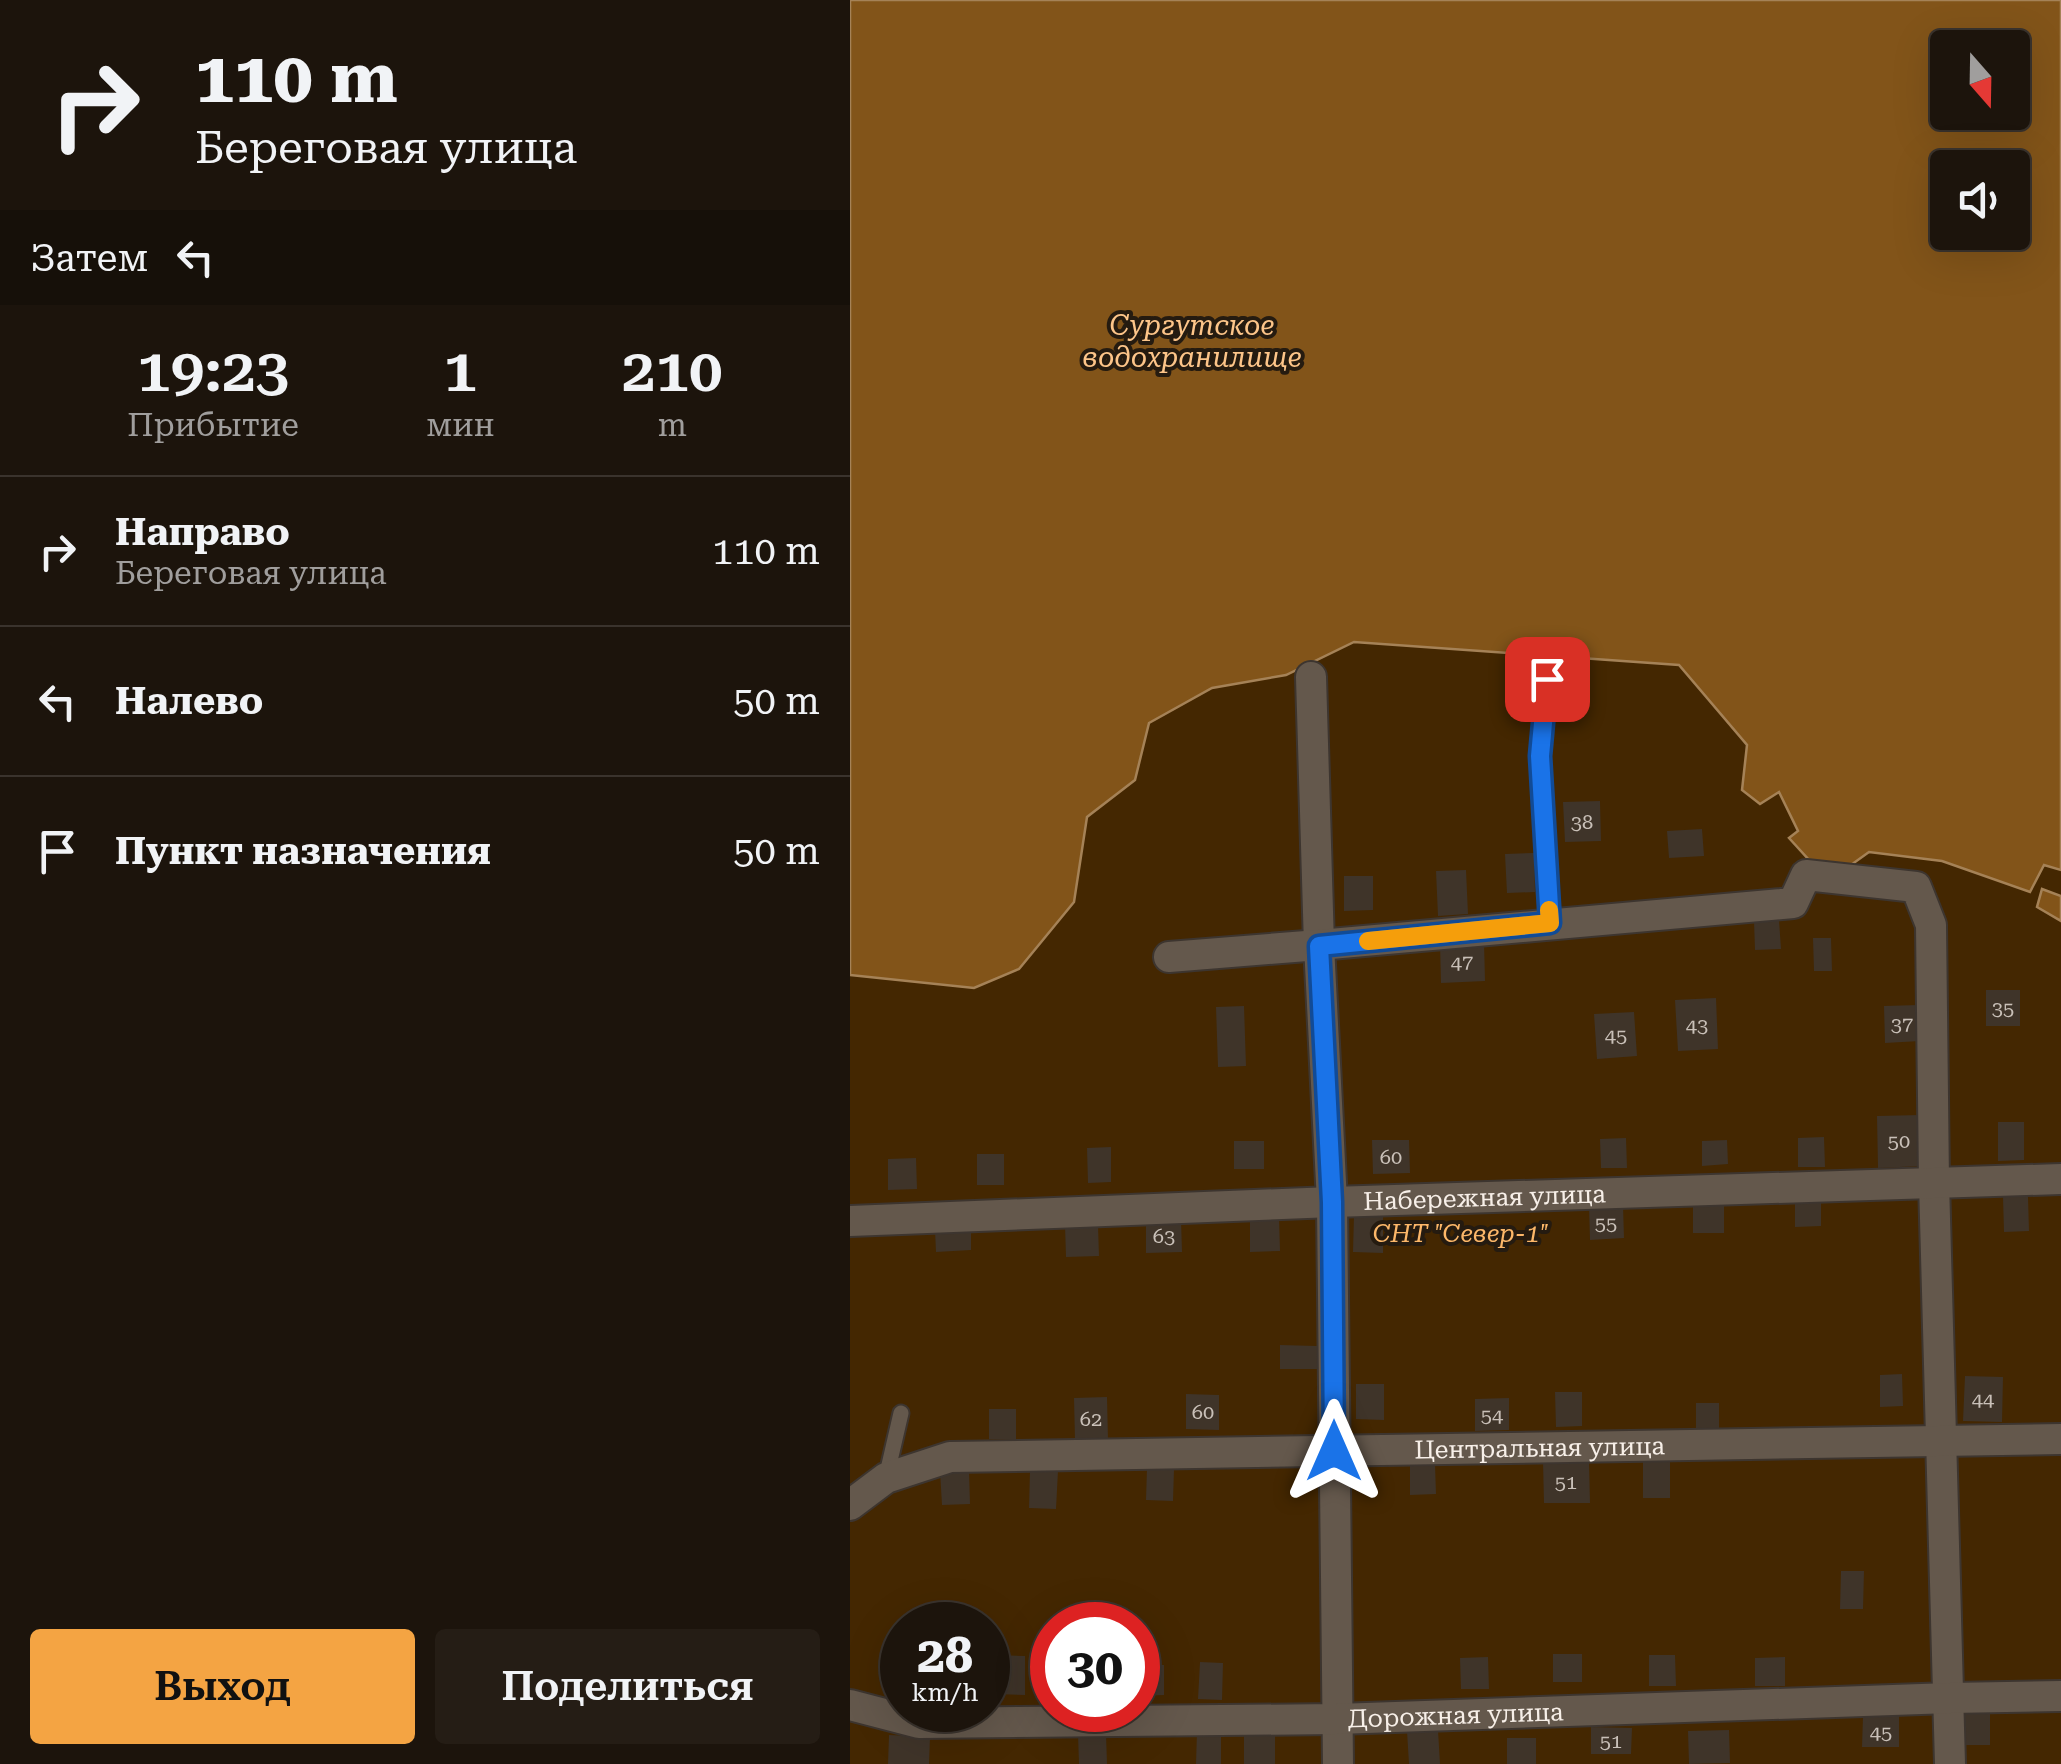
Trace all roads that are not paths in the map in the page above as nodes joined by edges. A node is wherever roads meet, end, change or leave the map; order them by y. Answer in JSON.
{"nodes":[{"id":1,"x":1312,"y":678,"type":"dead end"},
{"id":2,"x":1547,"y":679,"type":"dead end"},
{"id":3,"x":1550,"y":923,"type":"junction"},
{"id":4,"x":1319,"y":946,"type":"junction"},
{"id":5,"x":1169,"y":956,"type":"dead end"},
{"id":6,"x":2061,"y":1178,"type":"edge"},
{"id":7,"x":1934,"y":1182,"type":"junction"},
{"id":8,"x":1332,"y":1202,"type":"junction"},
{"id":9,"x":850,"y":1221,"type":"edge"},
{"id":10,"x":901,"y":1413,"type":"dead end"},
{"id":11,"x":2061,"y":1439,"type":"edge"},
{"id":12,"x":1942,"y":1443,"type":"junction"},
{"id":13,"x":1334,"y":1451,"type":"junction"},
{"id":14,"x":886,"y":1478,"type":"junction"},
{"id":15,"x":850,"y":1505,"type":"edge"},
{"id":16,"x":2061,"y":1696,"type":"edge"},
{"id":17,"x":1950,"y":1698,"type":"junction"},
{"id":18,"x":850,"y":1706,"type":"edge"},
{"id":19,"x":1336,"y":1719,"type":"junction"},
{"id":20,"x":1338,"y":1764,"type":"edge"},
{"id":21,"x":1950,"y":1764,"type":"edge"}],
"edges":[{"from":1,"to":4,"type":"street"},
{"from":2,"to":3,"type":"lane"},
{"from":3,"to":4,"type":"street"},
{"from":3,"to":7,"type":"street"},
{"from":4,"to":5,"type":"street"},
{"from":4,"to":8,"type":"street"},
{"from":6,"to":7,"type":"street","name":"Набережная улица"},
{"from":7,"to":8,"type":"street","name":"Набережная улица"},
{"from":7,"to":12,"type":"street"},
{"from":8,"to":9,"type":"street","name":"Набережная улица"},
{"from":8,"to":13,"type":"street"},
{"from":10,"to":14,"type":"lane"},
{"from":11,"to":12,"type":"street","name":"Центральная улица"},
{"from":12,"to":13,"type":"street","name":"Центральная улица"},
{"from":12,"to":17,"type":"street"},
{"from":13,"to":14,"type":"street","name":"Центральная улица"},
{"from":13,"to":19,"type":"street"},
{"from":14,"to":15,"type":"street","name":"Центральная улица"},
{"from":16,"to":17,"type":"street","name":"Дорожная улица"},
{"from":17,"to":19,"type":"street","name":"Дорожная улица"},
{"from":17,"to":21,"type":"street"},
{"from":18,"to":19,"type":"street","name":"Дорожная улица"},
{"from":19,"to":20,"type":"street"}]}
